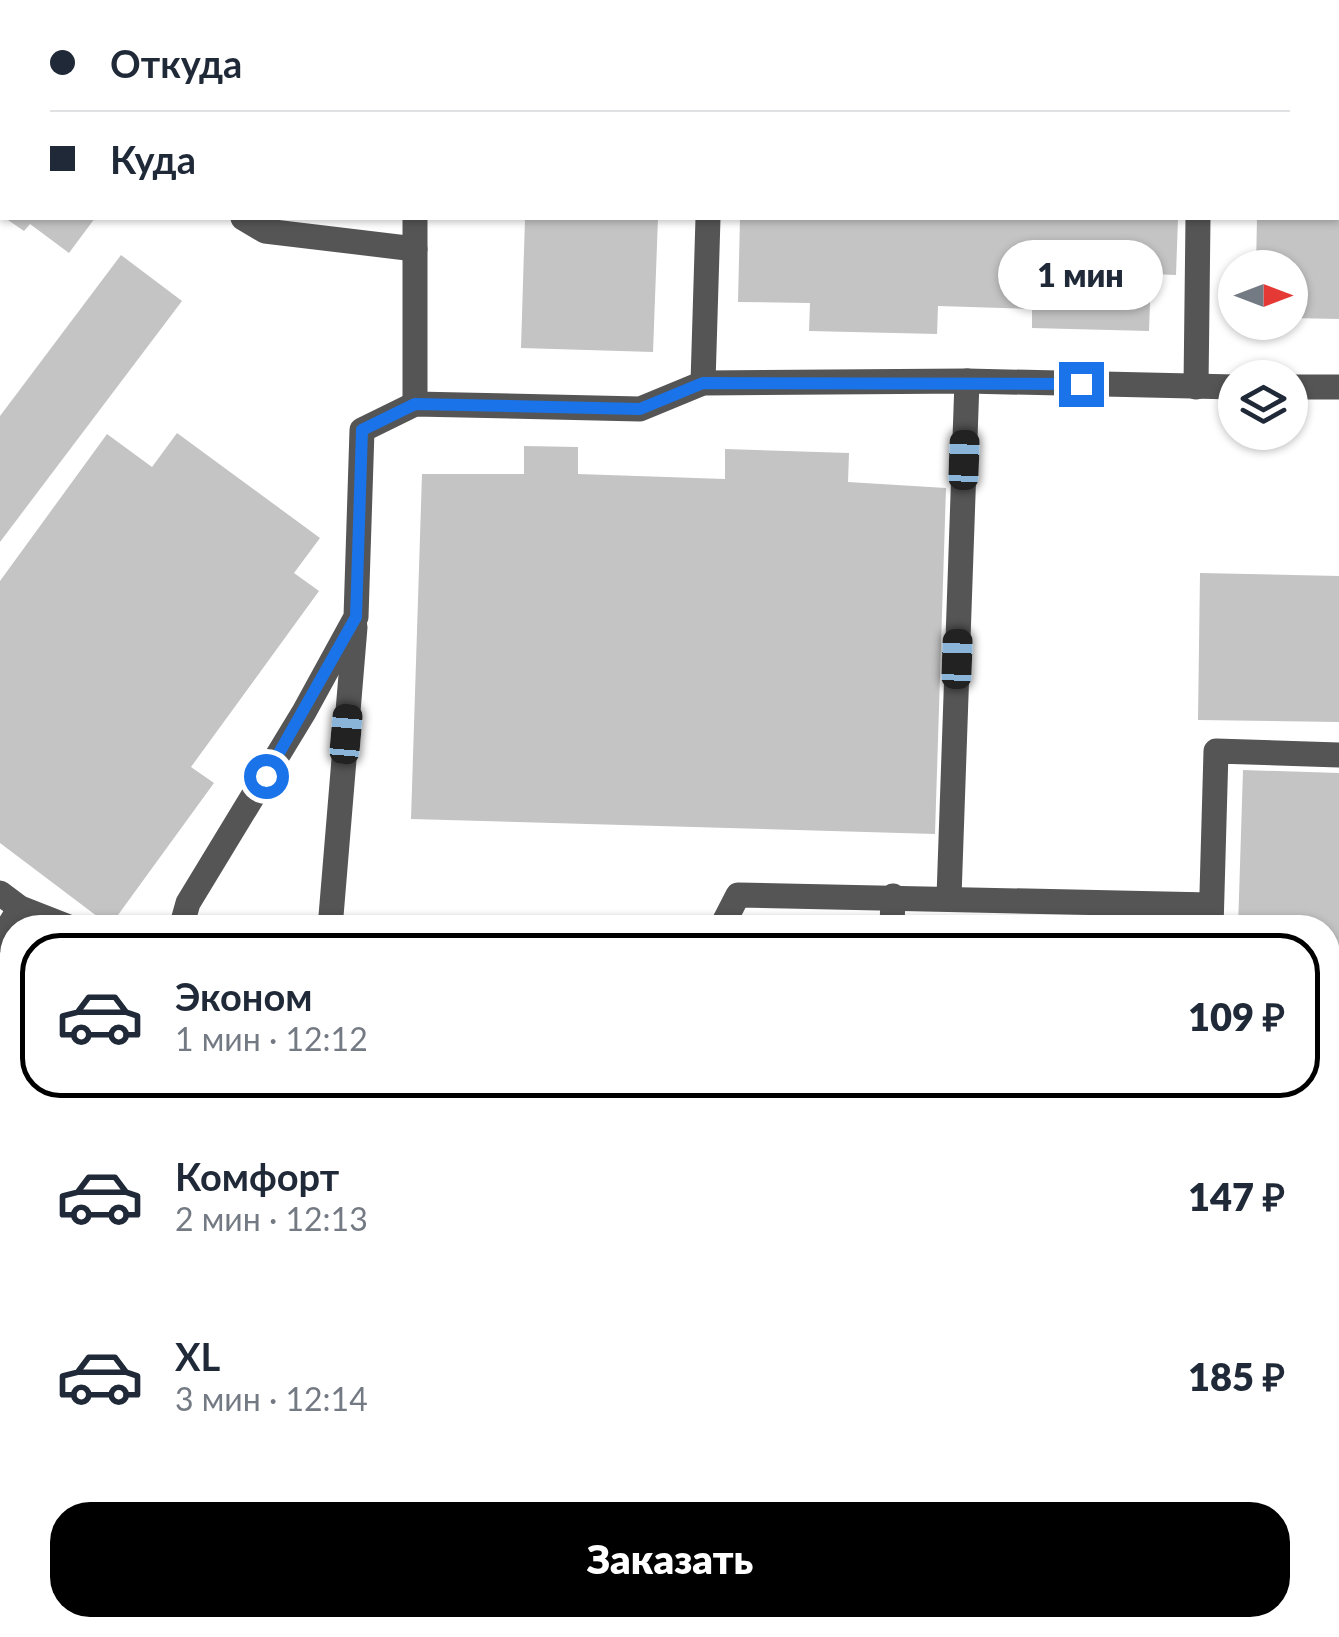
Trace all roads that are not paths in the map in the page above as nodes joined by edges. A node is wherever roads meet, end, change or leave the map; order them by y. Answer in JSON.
{"nodes":[{"id":1,"x":246,"y":220,"type":"edge"},
{"id":2,"x":414,"y":220,"type":"edge"},
{"id":3,"x":708,"y":220,"type":"edge"},
{"id":4,"x":1198,"y":220,"type":"edge"},
{"id":5,"x":415,"y":249,"type":"junction"},
{"id":6,"x":967,"y":381,"type":"junction"},
{"id":7,"x":703,"y":383,"type":"junction"},
{"id":8,"x":1196,"y":386,"type":"junction"},
{"id":9,"x":1218,"y":387,"type":"edge"},
{"id":10,"x":1308,"y":387,"type":"edge"},
{"id":11,"x":1339,"y":387,"type":"edge"},
{"id":12,"x":415,"y":404,"type":"junction"},
{"id":13,"x":356,"y":617,"type":"junction"},
{"id":14,"x":1339,"y":755,"type":"edge"},
{"id":15,"x":893,"y":896,"type":"junction"},
{"id":16,"x":949,"y":897,"type":"junction"},
{"id":17,"x":10,"y":901,"type":"edge"},
{"id":18,"x":42,"y":915,"type":"edge"},
{"id":19,"x":185,"y":915,"type":"edge"},
{"id":20,"x":331,"y":915,"type":"edge"},
{"id":21,"x":728,"y":915,"type":"edge"},
{"id":22,"x":892,"y":915,"type":"edge"},
{"id":23,"x":1197,"y":915,"type":"edge"},
{"id":24,"x":1211,"y":915,"type":"edge"}],
"edges":[{"from":1,"to":5,"type":"lane"},
{"from":2,"to":5,"type":"lane"},
{"from":3,"to":7,"type":"lane"},
{"from":4,"to":8,"type":"lane"},
{"from":5,"to":12,"type":"lane"},
{"from":6,"to":7,"type":"lane"},
{"from":6,"to":8,"type":"lane"},
{"from":6,"to":16,"type":"lane"},
{"from":7,"to":12,"type":"lane"},
{"from":8,"to":9,"type":"lane"},
{"from":10,"to":11,"type":"lane"},
{"from":12,"to":13,"type":"lane"},
{"from":13,"to":19,"type":"lane"},
{"from":13,"to":20,"type":"lane"},
{"from":14,"to":24,"type":"lane"},
{"from":15,"to":16,"type":"lane"},
{"from":15,"to":21,"type":"lane"},
{"from":15,"to":22,"type":"lane"},
{"from":16,"to":23,"type":"lane"},
{"from":17,"to":18,"type":"lane"}]}
